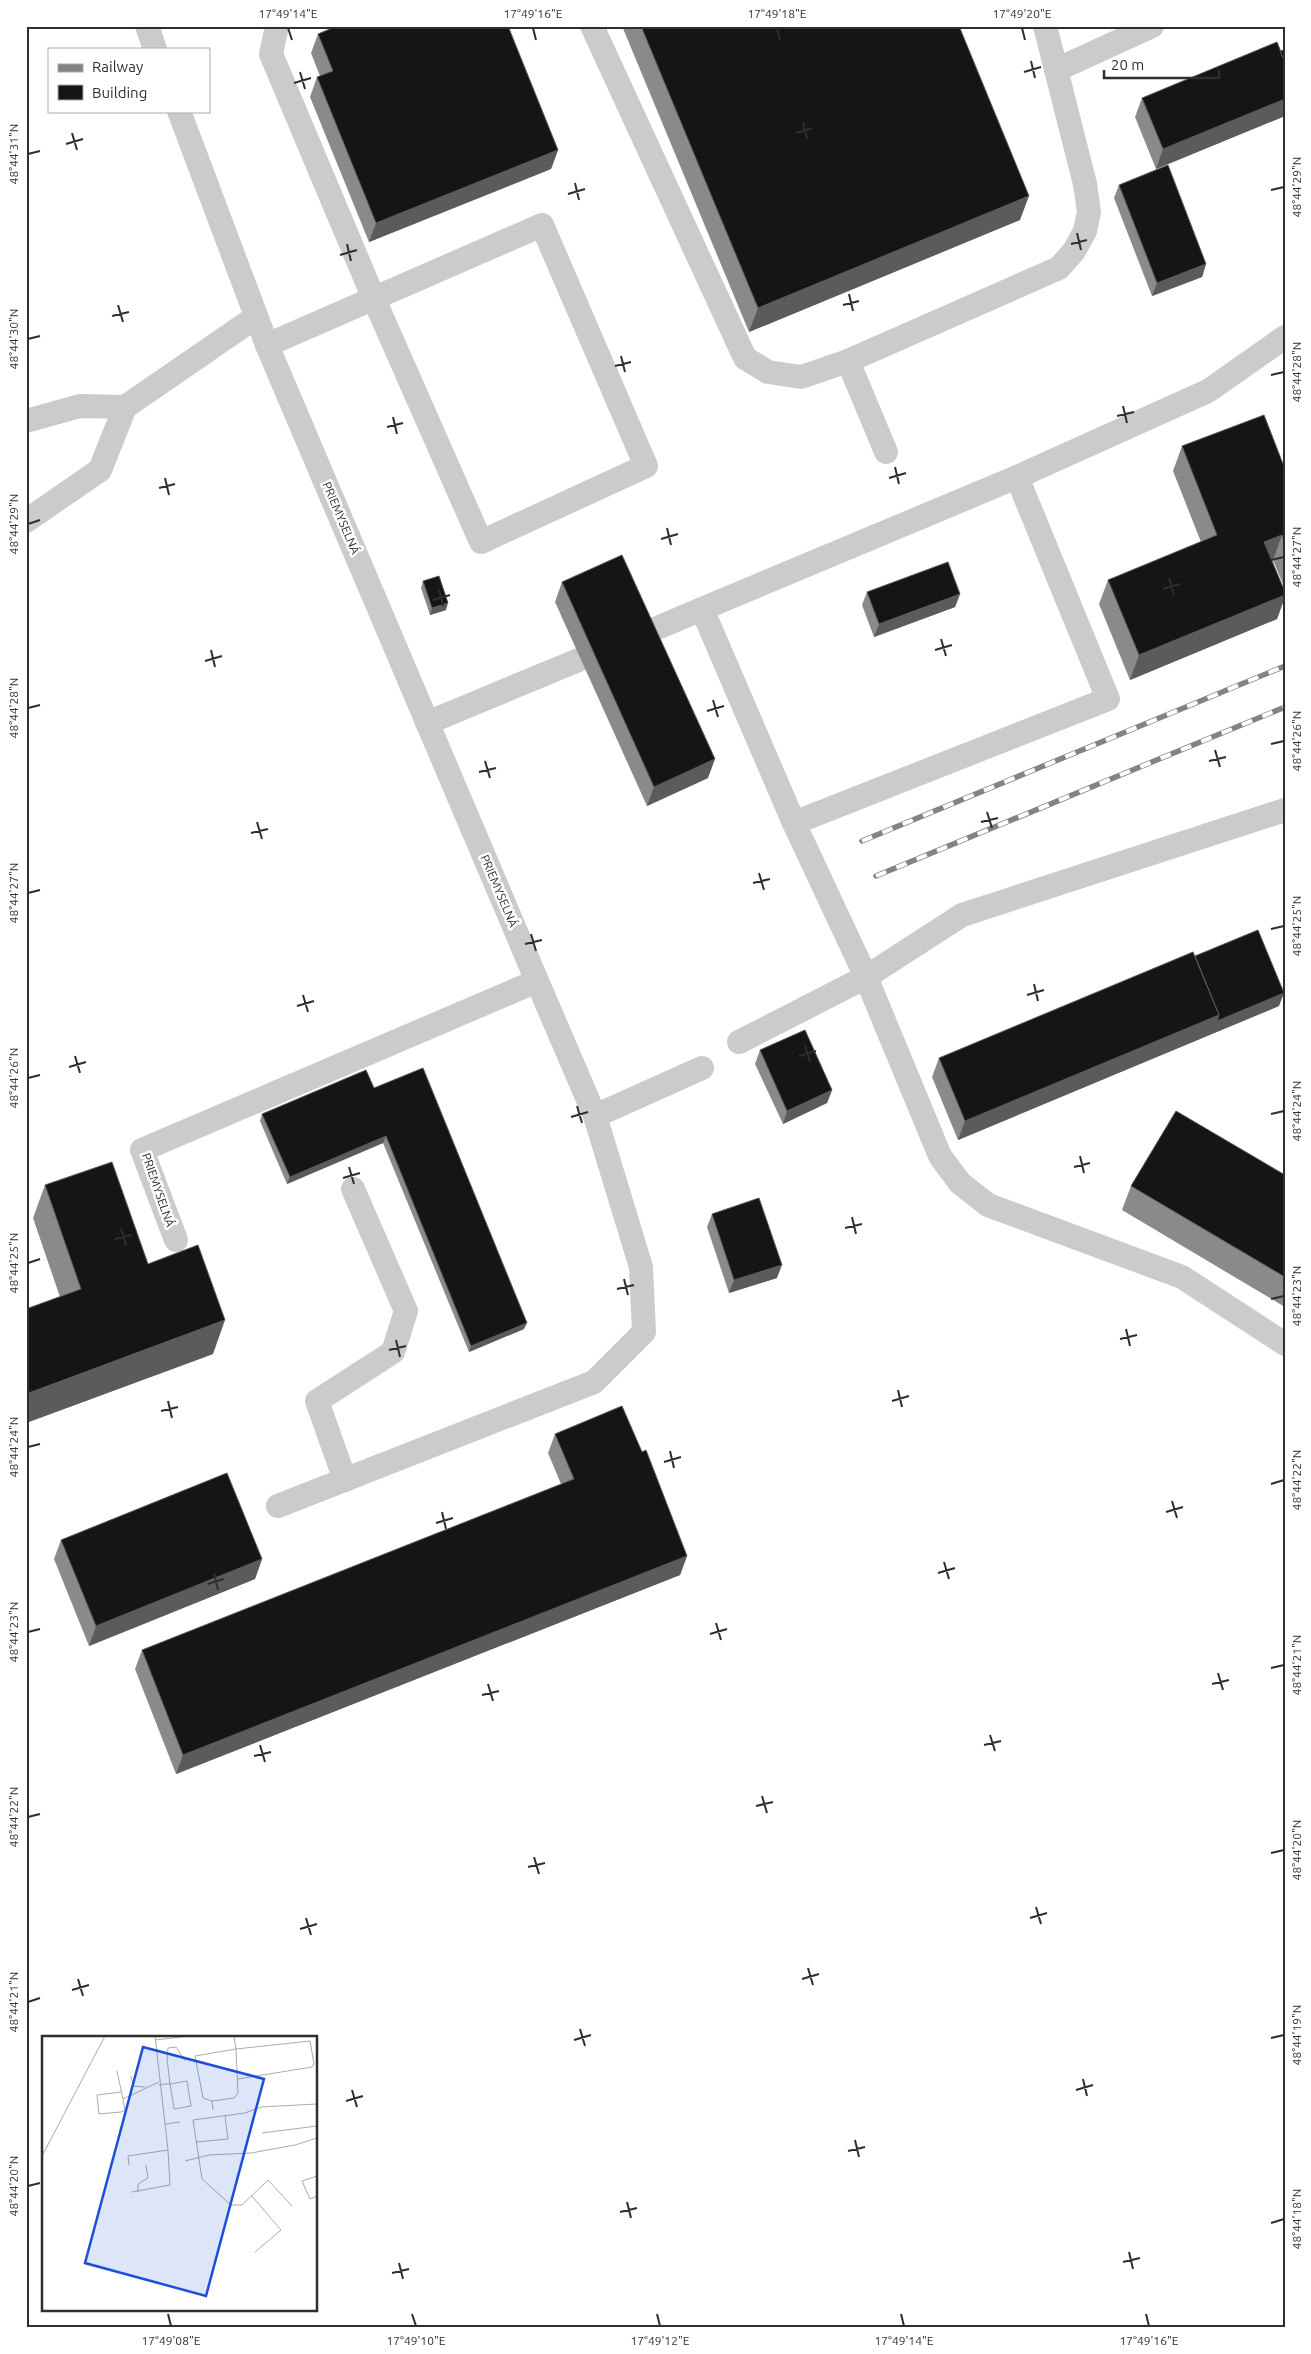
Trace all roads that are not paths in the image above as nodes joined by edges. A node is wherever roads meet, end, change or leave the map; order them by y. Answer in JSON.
{"nodes":[{"id":1,"x":147,"y":26,"type":"edge"},
{"id":2,"x":277,"y":26,"type":"edge"},
{"id":3,"x":592,"y":26,"type":"edge"},
{"id":4,"x":1045,"y":26,"type":"edge"},
{"id":5,"x":1152,"y":26,"type":"edge"},
{"id":6,"x":155,"y":48,"type":"edge"},
{"id":7,"x":1056,"y":70,"type":"junction"},
{"id":8,"x":178,"y":112,"type":"edge"},
{"id":9,"x":374,"y":299,"type":"junction"},
{"id":10,"x":256,"y":317,"type":"junction"},
{"id":11,"x":1285,"y":337,"type":"edge"},
{"id":12,"x":267,"y":346,"type":"junction"},
{"id":13,"x":848,"y":361,"type":"junction"},
{"id":14,"x":125,"y":407,"type":"junction"},
{"id":15,"x":26,"y":422,"type":"edge"},
{"id":16,"x":886,"y":452,"type":"dead end"},
{"id":17,"x":1017,"y":476,"type":"junction"},
{"id":18,"x":26,"y":521,"type":"edge"},
{"id":19,"x":702,"y":609,"type":"junction"},
{"id":20,"x":642,"y":634,"type":"edge"},
{"id":21,"x":581,"y":659,"type":"dead end"},
{"id":22,"x":428,"y":723,"type":"junction"},
{"id":23,"x":1285,"y":810,"type":"edge"},
{"id":24,"x":794,"y":823,"type":"junction"},
{"id":25,"x":866,"y":977,"type":"junction"},
{"id":26,"x":537,"y":981,"type":"junction"},
{"id":27,"x":739,"y":1042,"type":"dead end"},
{"id":28,"x":702,"y":1068,"type":"dead end"},
{"id":29,"x":594,"y":1116,"type":"junction"},
{"id":30,"x":353,"y":1189,"type":"dead end"},
{"id":31,"x":176,"y":1240,"type":"dead end"},
{"id":32,"x":1285,"y":1344,"type":"edge"},
{"id":33,"x":345,"y":1480,"type":"junction"},
{"id":34,"x":278,"y":1506,"type":"dead end"}],
"edges":[{"from":1,"to":6,"type":"lane"},
{"from":2,"to":9,"type":"lane"},
{"from":3,"to":13,"type":"lane"},
{"from":4,"to":7,"type":"lane"},
{"from":5,"to":7,"type":"lane"},
{"from":7,"to":13,"type":"lane"},
{"from":8,"to":10,"type":"lane","name":"PRIEMYSELNÁ"},
{"from":9,"to":9,"type":"lane"},
{"from":9,"to":12,"type":"lane"},
{"from":10,"to":12,"type":"lane","name":"PRIEMYSELNÁ"},
{"from":10,"to":14,"type":"lane"},
{"from":11,"to":17,"type":"lane"},
{"from":12,"to":22,"type":"lane","name":"PRIEMYSELNÁ"},
{"from":13,"to":16,"type":"lane"},
{"from":14,"to":15,"type":"lane"},
{"from":14,"to":18,"type":"lane"},
{"from":17,"to":19,"type":"lane"},
{"from":17,"to":24,"type":"lane"},
{"from":19,"to":20,"type":"lane"},
{"from":19,"to":24,"type":"lane"},
{"from":21,"to":22,"type":"lane"},
{"from":22,"to":26,"type":"lane","name":"PRIEMYSELNÁ"},
{"from":23,"to":25,"type":"lane"},
{"from":24,"to":25,"type":"lane"},
{"from":25,"to":27,"type":"lane"},
{"from":25,"to":32,"type":"lane"},
{"from":26,"to":29,"type":"lane"},
{"from":26,"to":31,"type":"lane","name":"PRIEMYSELNÁ"},
{"from":28,"to":29,"type":"lane"},
{"from":29,"to":33,"type":"lane"},
{"from":30,"to":33,"type":"lane"},
{"from":33,"to":34,"type":"lane"}]}
